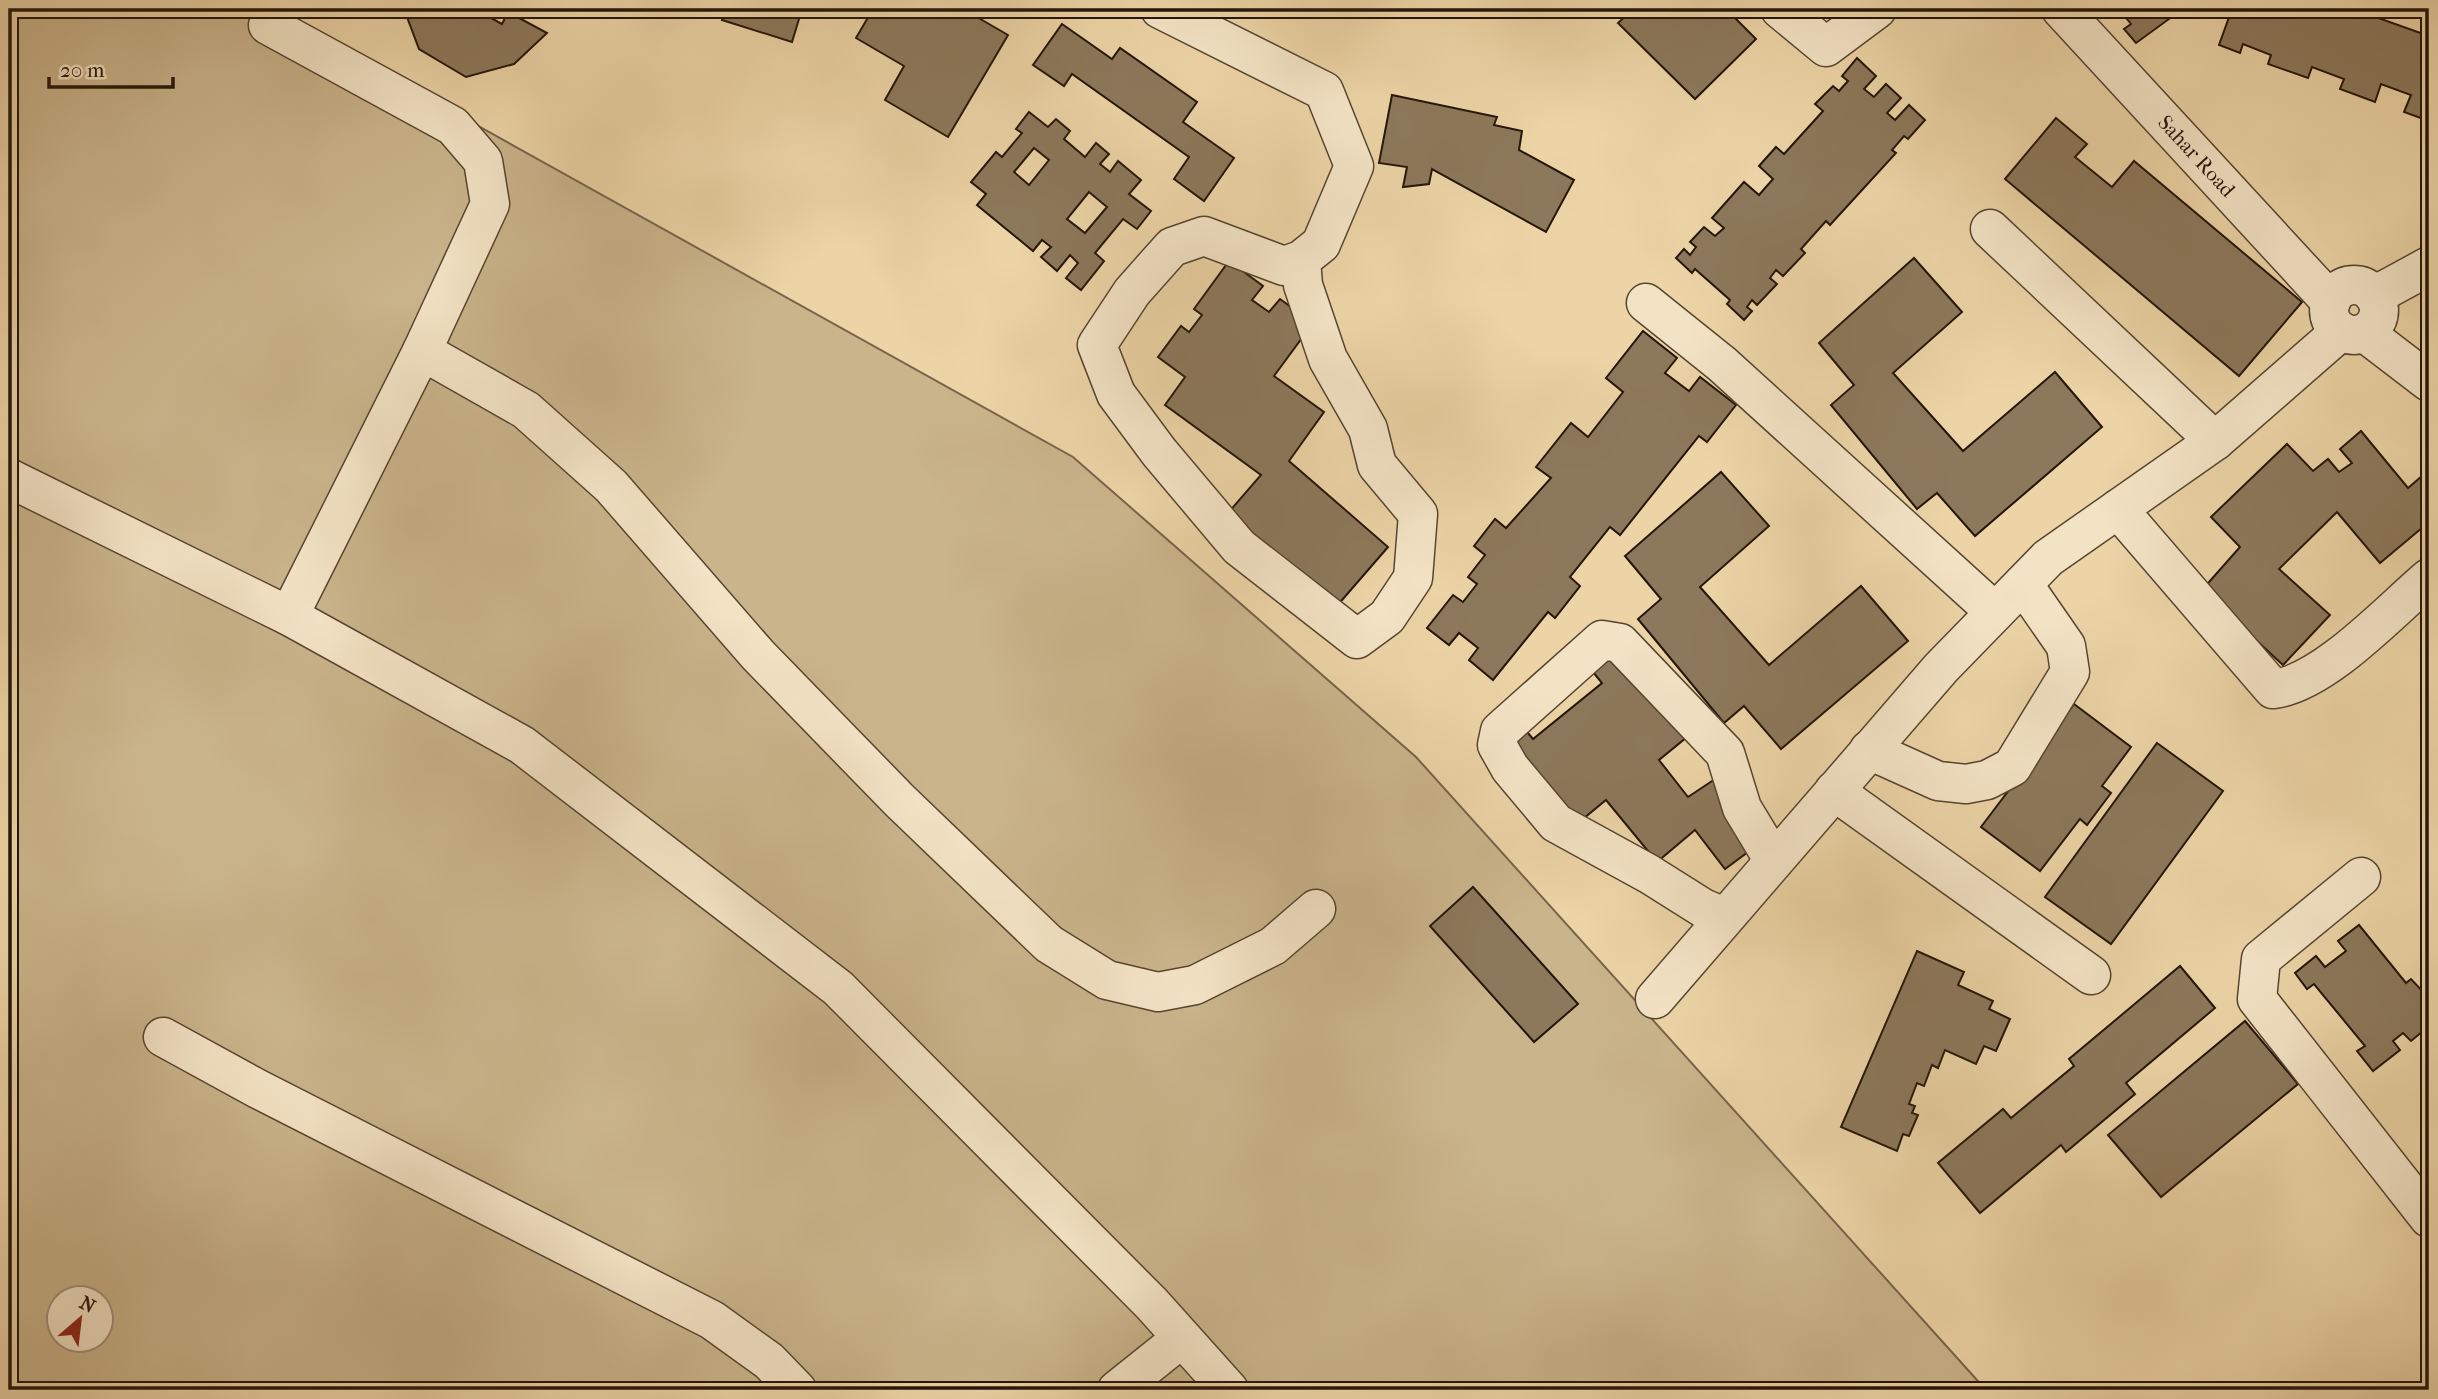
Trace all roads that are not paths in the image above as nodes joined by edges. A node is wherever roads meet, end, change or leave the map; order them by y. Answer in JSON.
{"nodes":[{"id":1,"x":1160,"y":9,"type":"edge"},
{"id":2,"x":1780,"y":9,"type":"edge"},
{"id":3,"x":1877,"y":9,"type":"edge"},
{"id":4,"x":2061,"y":9,"type":"edge"},
{"id":5,"x":268,"y":25,"type":"dead end"},
{"id":6,"x":1990,"y":229,"type":"dead end"},
{"id":7,"x":1301,"y":260,"type":"junction"},
{"id":8,"x":2429,"y":266,"type":"edge"},
{"id":9,"x":1646,"y":303,"type":"dead end"},
{"id":10,"x":2345,"y":322,"type":"junction"},
{"id":11,"x":422,"y":351,"type":"junction"},
{"id":12,"x":2429,"y":382,"type":"edge"},
{"id":13,"x":2215,"y":441,"type":"junction"},
{"id":14,"x":9,"y":478,"type":"edge"},
{"id":15,"x":2118,"y":509,"type":"junction"},
{"id":16,"x":2429,"y":578,"type":"edge"},
{"id":17,"x":2023,"y":584,"type":"junction"},
{"id":18,"x":1995,"y":612,"type":"junction"},
{"id":19,"x":289,"y":616,"type":"junction"},
{"id":20,"x":1869,"y":750,"type":"junction"},
{"id":21,"x":1834,"y":791,"type":"junction"},
{"id":22,"x":1774,"y":861,"type":"junction"},
{"id":23,"x":2361,"y":877,"type":"dead end"},
{"id":24,"x":1317,"y":909,"type":"dead end"},
{"id":25,"x":1724,"y":918,"type":"junction"},
{"id":26,"x":2091,"y":975,"type":"dead end"},
{"id":27,"x":1655,"y":999,"type":"dead end"},
{"id":28,"x":163,"y":1037,"type":"dead end"},
{"id":29,"x":2429,"y":1219,"type":"edge"},
{"id":30,"x":1182,"y":1338,"type":"junction"},
{"id":31,"x":797,"y":1390,"type":"edge"},
{"id":32,"x":1117,"y":1390,"type":"edge"},
{"id":33,"x":1229,"y":1390,"type":"edge"}],
"edges":[{"from":1,"to":7,"type":"street"},
{"from":2,"to":3,"type":"street"},
{"from":4,"to":10,"type":"street","name":"Sahar Road"},
{"from":5,"to":11,"type":"street"},
{"from":6,"to":13,"type":"street"},
{"from":7,"to":7,"type":"street"},
{"from":8,"to":10,"type":"street"},
{"from":9,"to":18,"type":"street"},
{"from":10,"to":12,"type":"street","name":"Sahar Road"},
{"from":10,"to":13,"type":"street"},
{"from":11,"to":19,"type":"street"},
{"from":11,"to":24,"type":"street"},
{"from":13,"to":15,"type":"street"},
{"from":14,"to":19,"type":"street"},
{"from":15,"to":16,"type":"street"},
{"from":15,"to":17,"type":"street"},
{"from":17,"to":18,"type":"street"},
{"from":17,"to":20,"type":"street"},
{"from":18,"to":20,"type":"street"},
{"from":19,"to":30,"type":"street"},
{"from":20,"to":21,"type":"street"},
{"from":21,"to":22,"type":"street"},
{"from":21,"to":26,"type":"street"},
{"from":22,"to":25,"type":"street"},
{"from":22,"to":25,"type":"street"},
{"from":23,"to":29,"type":"street"},
{"from":25,"to":27,"type":"street"},
{"from":28,"to":31,"type":"street"},
{"from":30,"to":32,"type":"street"},
{"from":30,"to":33,"type":"street"}]}
